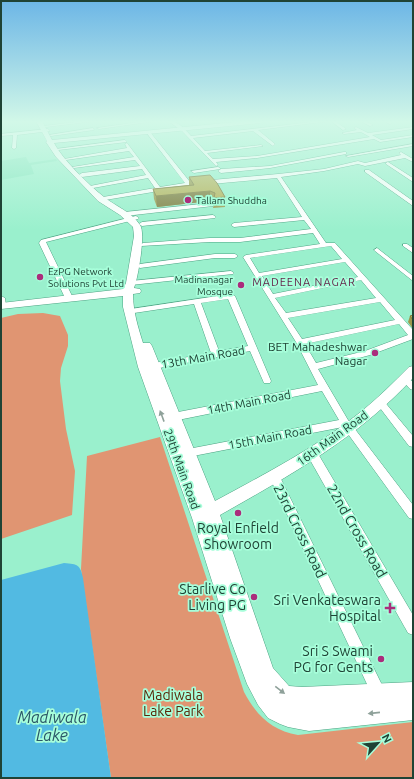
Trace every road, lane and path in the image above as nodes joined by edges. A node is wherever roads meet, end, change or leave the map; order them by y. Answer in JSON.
{"nodes":[{"id":1,"x":59,"y":157,"type":"edge"},
{"id":2,"x":71,"y":157,"type":"edge"},
{"id":3,"x":168,"y":157,"type":"edge"},
{"id":4,"x":209,"y":157,"type":"edge"},
{"id":5,"x":253,"y":157,"type":"edge"},
{"id":6,"x":331,"y":157,"type":"edge"},
{"id":7,"x":350,"y":157,"type":"edge"},
{"id":8,"x":399,"y":157,"type":"edge"},
{"id":9,"x":66,"y":158,"type":"joint"},
{"id":10,"x":136,"y":158,"type":"joint"},
{"id":11,"x":212,"y":161,"type":"junction"},
{"id":12,"x":358,"y":162,"type":"junction"},
{"id":13,"x":388,"y":163,"type":"dead end"},
{"id":14,"x":74,"y":167,"type":"junction"},
{"id":15,"x":142,"y":167,"type":"junction"},
{"id":16,"x":220,"y":169,"type":"junction"},
{"id":17,"x":194,"y":171,"type":"dead end"},
{"id":18,"x":367,"y":171,"type":"dead end"},
{"id":19,"x":82,"y":175,"type":"junction"},
{"id":20,"x":149,"y":176,"type":"junction"},
{"id":21,"x":278,"y":176,"type":"junction"},
{"id":22,"x":413,"y":180,"type":"edge"},
{"id":23,"x":227,"y":181,"type":"junction"},
{"id":24,"x":189,"y":184,"type":"junction"},
{"id":25,"x":93,"y":186,"type":"junction"},
{"id":26,"x":158,"y":189,"type":"junction"},
{"id":27,"x":105,"y":198,"type":"junction"},
{"id":28,"x":210,"y":204,"type":"dead end"},
{"id":29,"x":413,"y":204,"type":"edge"},
{"id":30,"x":213,"y":217,"type":"dead end"},
{"id":31,"x":133,"y":218,"type":"junction"},
{"id":32,"x":306,"y":218,"type":"junction"},
{"id":33,"x":234,"y":225,"type":"dead end"},
{"id":34,"x":313,"y":231,"type":"junction"},
{"id":35,"x":143,"y":245,"type":"junction"},
{"id":36,"x":324,"y":245,"type":"junction"},
{"id":37,"x":405,"y":245,"type":"dead end"},
{"id":38,"x":378,"y":250,"type":"dead end"},
{"id":39,"x":413,"y":251,"type":"edge"},
{"id":40,"x":235,"y":256,"type":"dead end"},
{"id":41,"x":347,"y":260,"type":"junction"},
{"id":42,"x":140,"y":266,"type":"junction"},
{"id":43,"x":231,"y":273,"type":"dead end"},
{"id":44,"x":258,"y":275,"type":"junction"},
{"id":45,"x":363,"y":278,"type":"junction"},
{"id":46,"x":413,"y":279,"type":"edge"},
{"id":47,"x":133,"y":287,"type":"junction"},
{"id":48,"x":272,"y":296,"type":"junction"},
{"id":49,"x":69,"y":298,"type":"junction"},
{"id":50,"x":382,"y":299,"type":"junction"},
{"id":51,"x":197,"y":302,"type":"junction"},
{"id":52,"x":1,"y":303,"type":"edge"},
{"id":53,"x":134,"y":311,"type":"junction"},
{"id":54,"x":284,"y":316,"type":"junction"},
{"id":55,"x":400,"y":321,"type":"junction"},
{"id":56,"x":413,"y":336,"type":"edge"},
{"id":57,"x":300,"y":342,"type":"junction"},
{"id":58,"x":253,"y":348,"type":"junction"},
{"id":59,"x":216,"y":355,"type":"junction"},
{"id":60,"x":154,"y":366,"type":"junction"},
{"id":61,"x":313,"y":367,"type":"junction"},
{"id":62,"x":410,"y":379,"type":"edge"},
{"id":63,"x":267,"y":381,"type":"dead end"},
{"id":64,"x":324,"y":387,"type":"junction"},
{"id":65,"x":380,"y":402,"type":"junction"},
{"id":66,"x":173,"y":417,"type":"junction"},
{"id":67,"x":347,"y":425,"type":"junction"},
{"id":68,"x":413,"y":443,"type":"edge"},
{"id":69,"x":188,"y":453,"type":"junction"},
{"id":70,"x":313,"y":455,"type":"junction"},
{"id":71,"x":274,"y":476,"type":"junction"},
{"id":72,"x":413,"y":514,"type":"edge"},
{"id":73,"x":205,"y":515,"type":"junction"},
{"id":74,"x":413,"y":628,"type":"edge"},
{"id":75,"x":413,"y":692,"type":"edge"},
{"id":76,"x":379,"y":694,"type":"junction"},
{"id":77,"x":413,"y":709,"type":"edge"}],
"edges":[{"from":1,"to":31,"type":"main road"},
{"from":2,"to":9,"type":"street"},
{"from":3,"to":24,"type":"street"},
{"from":4,"to":11,"type":"street"},
{"from":5,"to":11,"type":"street"},
{"from":6,"to":16,"type":"street"},
{"from":7,"to":12,"type":"street"},
{"from":8,"to":12,"type":"street"},
{"from":9,"to":14,"type":"main road"},
{"from":10,"to":14,"type":"street"},
{"from":10,"to":15,"type":"street"},
{"from":11,"to":16,"type":"street"},
{"from":12,"to":21,"type":"street"},
{"from":13,"to":22,"type":"street"},
{"from":14,"to":19,"type":"main road"},
{"from":15,"to":19,"type":"street"},
{"from":15,"to":20,"type":"street"},
{"from":16,"to":17,"type":"street"},
{"from":16,"to":23,"type":"street"},
{"from":18,"to":29,"type":"street"},
{"from":19,"to":25,"type":"main road"},
{"from":20,"to":25,"type":"street"},
{"from":20,"to":26,"type":"street"},
{"from":21,"to":23,"type":"street"},
{"from":21,"to":32,"type":"street"},
{"from":23,"to":24,"type":"street"},
{"from":24,"to":26,"type":"street"},
{"from":25,"to":27,"type":"main road"},
{"from":26,"to":27,"type":"street"},
{"from":27,"to":31,"type":"main road"},
{"from":28,"to":31,"type":"street"},
{"from":30,"to":31,"type":"street"},
{"from":31,"to":35,"type":"main road","name":"29th Main Road"},
{"from":31,"to":47,"type":"main road","name":"29th Main Road"},
{"from":31,"to":49,"type":"street"},
{"from":32,"to":33,"type":"street"},
{"from":32,"to":34,"type":"street"},
{"from":34,"to":35,"type":"street"},
{"from":34,"to":36,"type":"street"},
{"from":35,"to":42,"type":"main road","name":"29th Main Road"},
{"from":36,"to":41,"type":"street"},
{"from":36,"to":44,"type":"street"},
{"from":37,"to":39,"type":"street"},
{"from":38,"to":46,"type":"street"},
{"from":40,"to":42,"type":"street"},
{"from":41,"to":44,"type":"street"},
{"from":41,"to":45,"type":"street"},
{"from":42,"to":47,"type":"main road","name":"29th Main Road"},
{"from":43,"to":47,"type":"street"},
{"from":44,"to":48,"type":"street"},
{"from":45,"to":48,"type":"street"},
{"from":45,"to":50,"type":"street"},
{"from":47,"to":49,"type":"main road"},
{"from":47,"to":53,"type":"main road","name":"29th Main Road"},
{"from":73,"to":47,"type":"main road","name":"29th Main Road","one_way":true},
{"from":48,"to":54,"type":"street"},
{"from":49,"to":52,"type":"main road"},
{"from":50,"to":54,"type":"street"},
{"from":50,"to":55,"type":"street"},
{"from":51,"to":53,"type":"street"},
{"from":51,"to":58,"type":"street"},
{"from":51,"to":59,"type":"street"},
{"from":53,"to":60,"type":"main road","name":"29th Main Road"},
{"from":54,"to":57,"type":"street"},
{"from":55,"to":56,"type":"street"},
{"from":55,"to":57,"type":"street"},
{"from":56,"to":61,"type":"street"},
{"from":57,"to":61,"type":"street"},
{"from":58,"to":59,"type":"street","name":"13th Main Road"},
{"from":58,"to":63,"type":"street"},
{"from":59,"to":60,"type":"street","name":"13th Main Road"},
{"from":60,"to":66,"type":"main road","name":"29th Main Road"},
{"from":61,"to":64,"type":"street"},
{"from":62,"to":65,"type":"main road","name":"16th Main Road"},
{"from":64,"to":66,"type":"street","name":"14th Main Road"},
{"from":64,"to":67,"type":"street"},
{"from":65,"to":67,"type":"main road","name":"16th Main Road"},
{"from":65,"to":68,"type":"street"},
{"from":66,"to":69,"type":"main road","name":"29th Main Road"},
{"from":67,"to":69,"type":"street","name":"15th Main Road"},
{"from":67,"to":70,"type":"main road","name":"16th Main Road"},
{"from":67,"to":72,"type":"street"},
{"from":69,"to":73,"type":"main road","name":"29th Main Road"},
{"from":70,"to":71,"type":"main road","name":"16th Main Road"},
{"from":70,"to":74,"type":"street","name":"22nd Cross Road"},
{"from":71,"to":73,"type":"main road","name":"16th Main Road"},
{"from":71,"to":76,"type":"street","name":"23rd Cross Road"},
{"from":73,"to":76,"type":"main road","name":"29th Main Road","one_way":true},
{"from":77,"to":73,"type":"main road","name":"29th Main Road","one_way":true},
{"from":75,"to":76,"type":"main road","name":"29th Main Road"}]}
